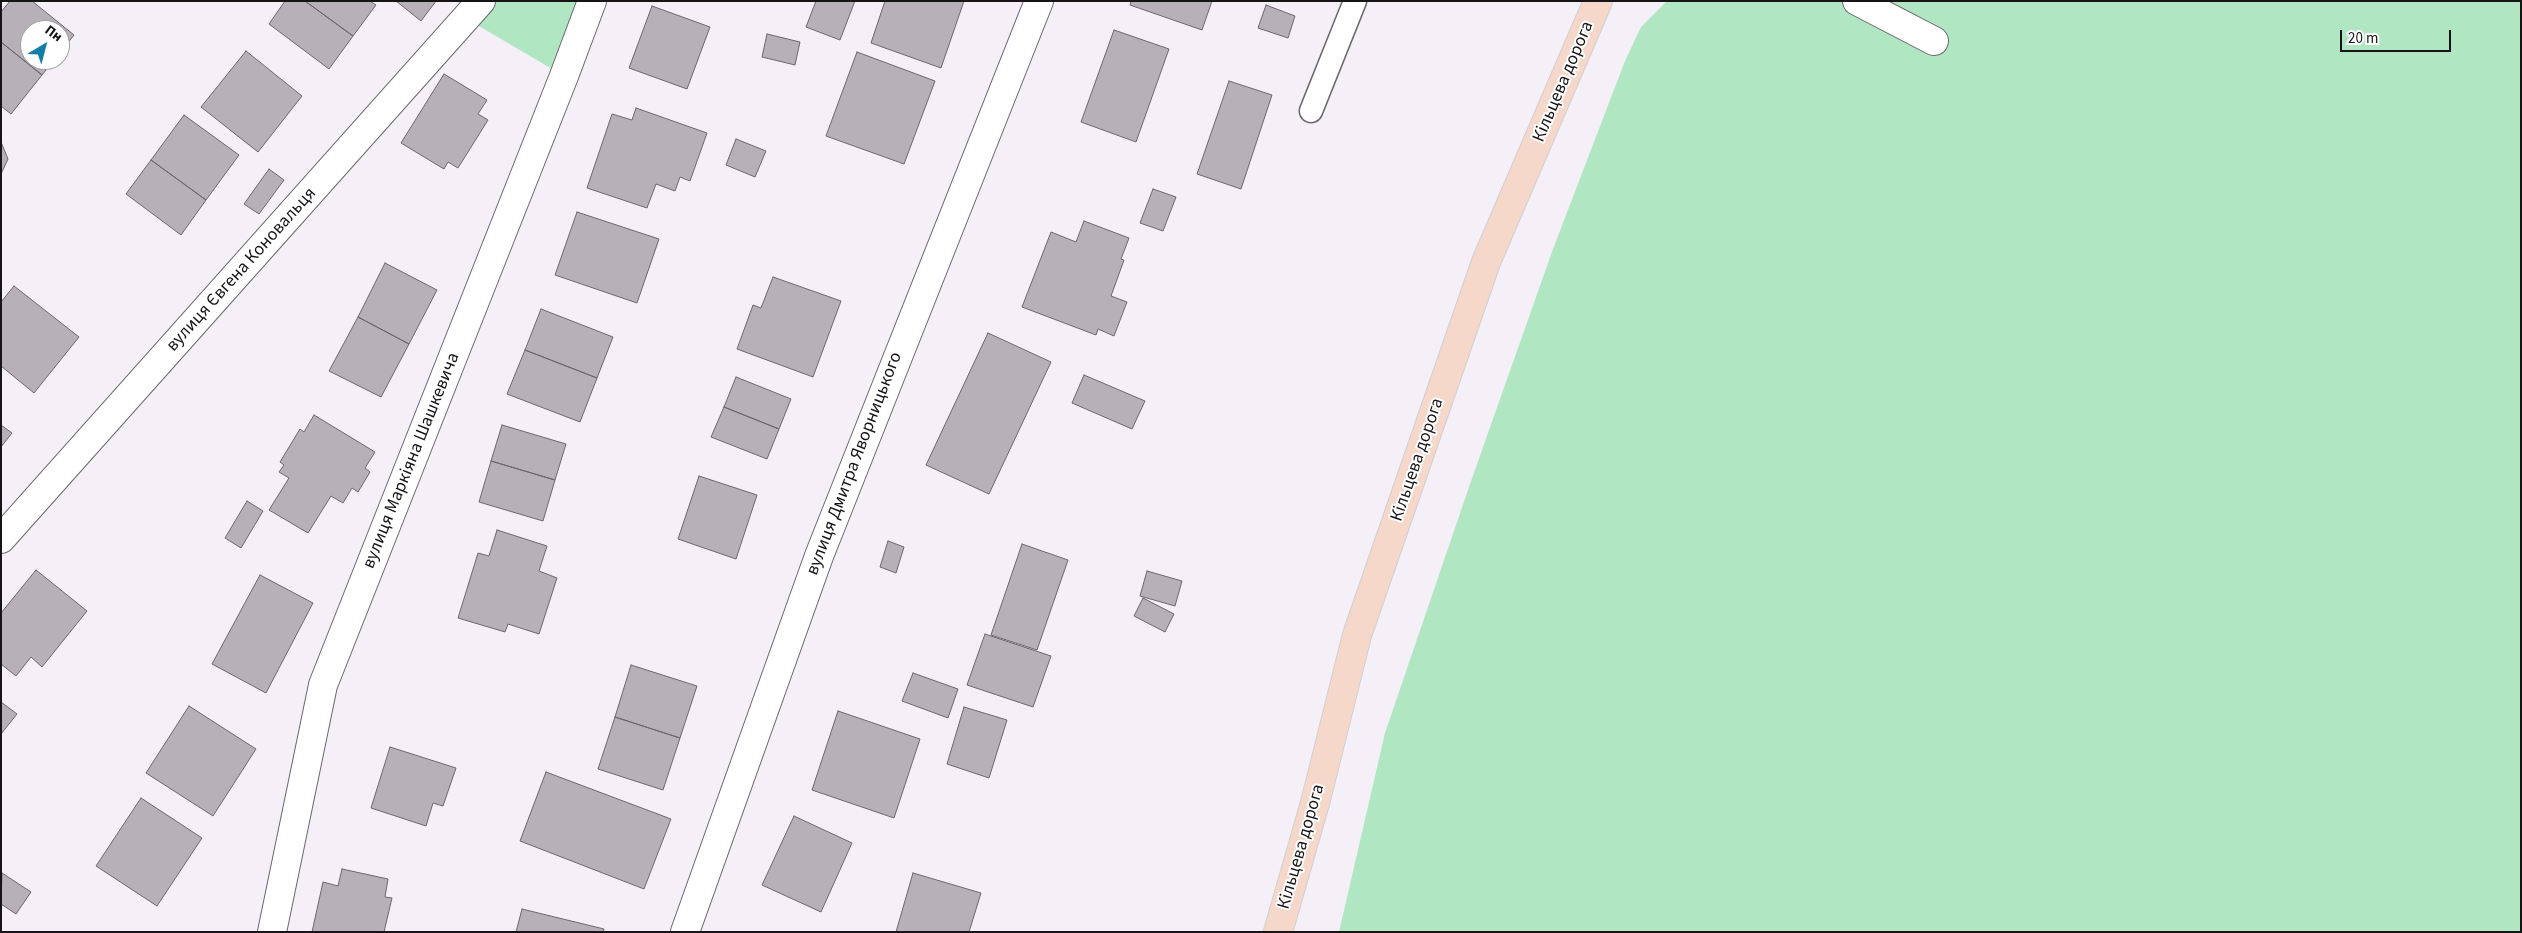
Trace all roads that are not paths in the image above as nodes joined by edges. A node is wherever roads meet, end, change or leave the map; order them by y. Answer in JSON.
{"nodes":[{"id":1,"x":481,"y":1,"type":"edge"},
{"id":2,"x":592,"y":1,"type":"edge"},
{"id":3,"x":1039,"y":1,"type":"edge"},
{"id":4,"x":1355,"y":1,"type":"edge"},
{"id":5,"x":1598,"y":1,"type":"edge"},
{"id":6,"x":1857,"y":1,"type":"edge"},
{"id":7,"x":1934,"y":41,"type":"dead end"},
{"id":8,"x":1311,"y":111,"type":"dead end"},
{"id":9,"x":1,"y":539,"type":"edge"},
{"id":10,"x":272,"y":932,"type":"edge"},
{"id":11,"x":685,"y":932,"type":"edge"},
{"id":12,"x":1278,"y":932,"type":"edge"}],
"edges":[{"from":1,"to":9,"type":"street","name":"вулиця Євгена Коновальця"},
{"from":2,"to":10,"type":"street","name":"вулиця Маркіяна Шашкевича"},
{"from":3,"to":11,"type":"street","name":"вулиця Дмитра Яворницького"},
{"from":4,"to":8,"type":"lane"},
{"from":5,"to":12,"type":"highway","name":"Кільцева дорога"},
{"from":6,"to":7,"type":"street"}]}
